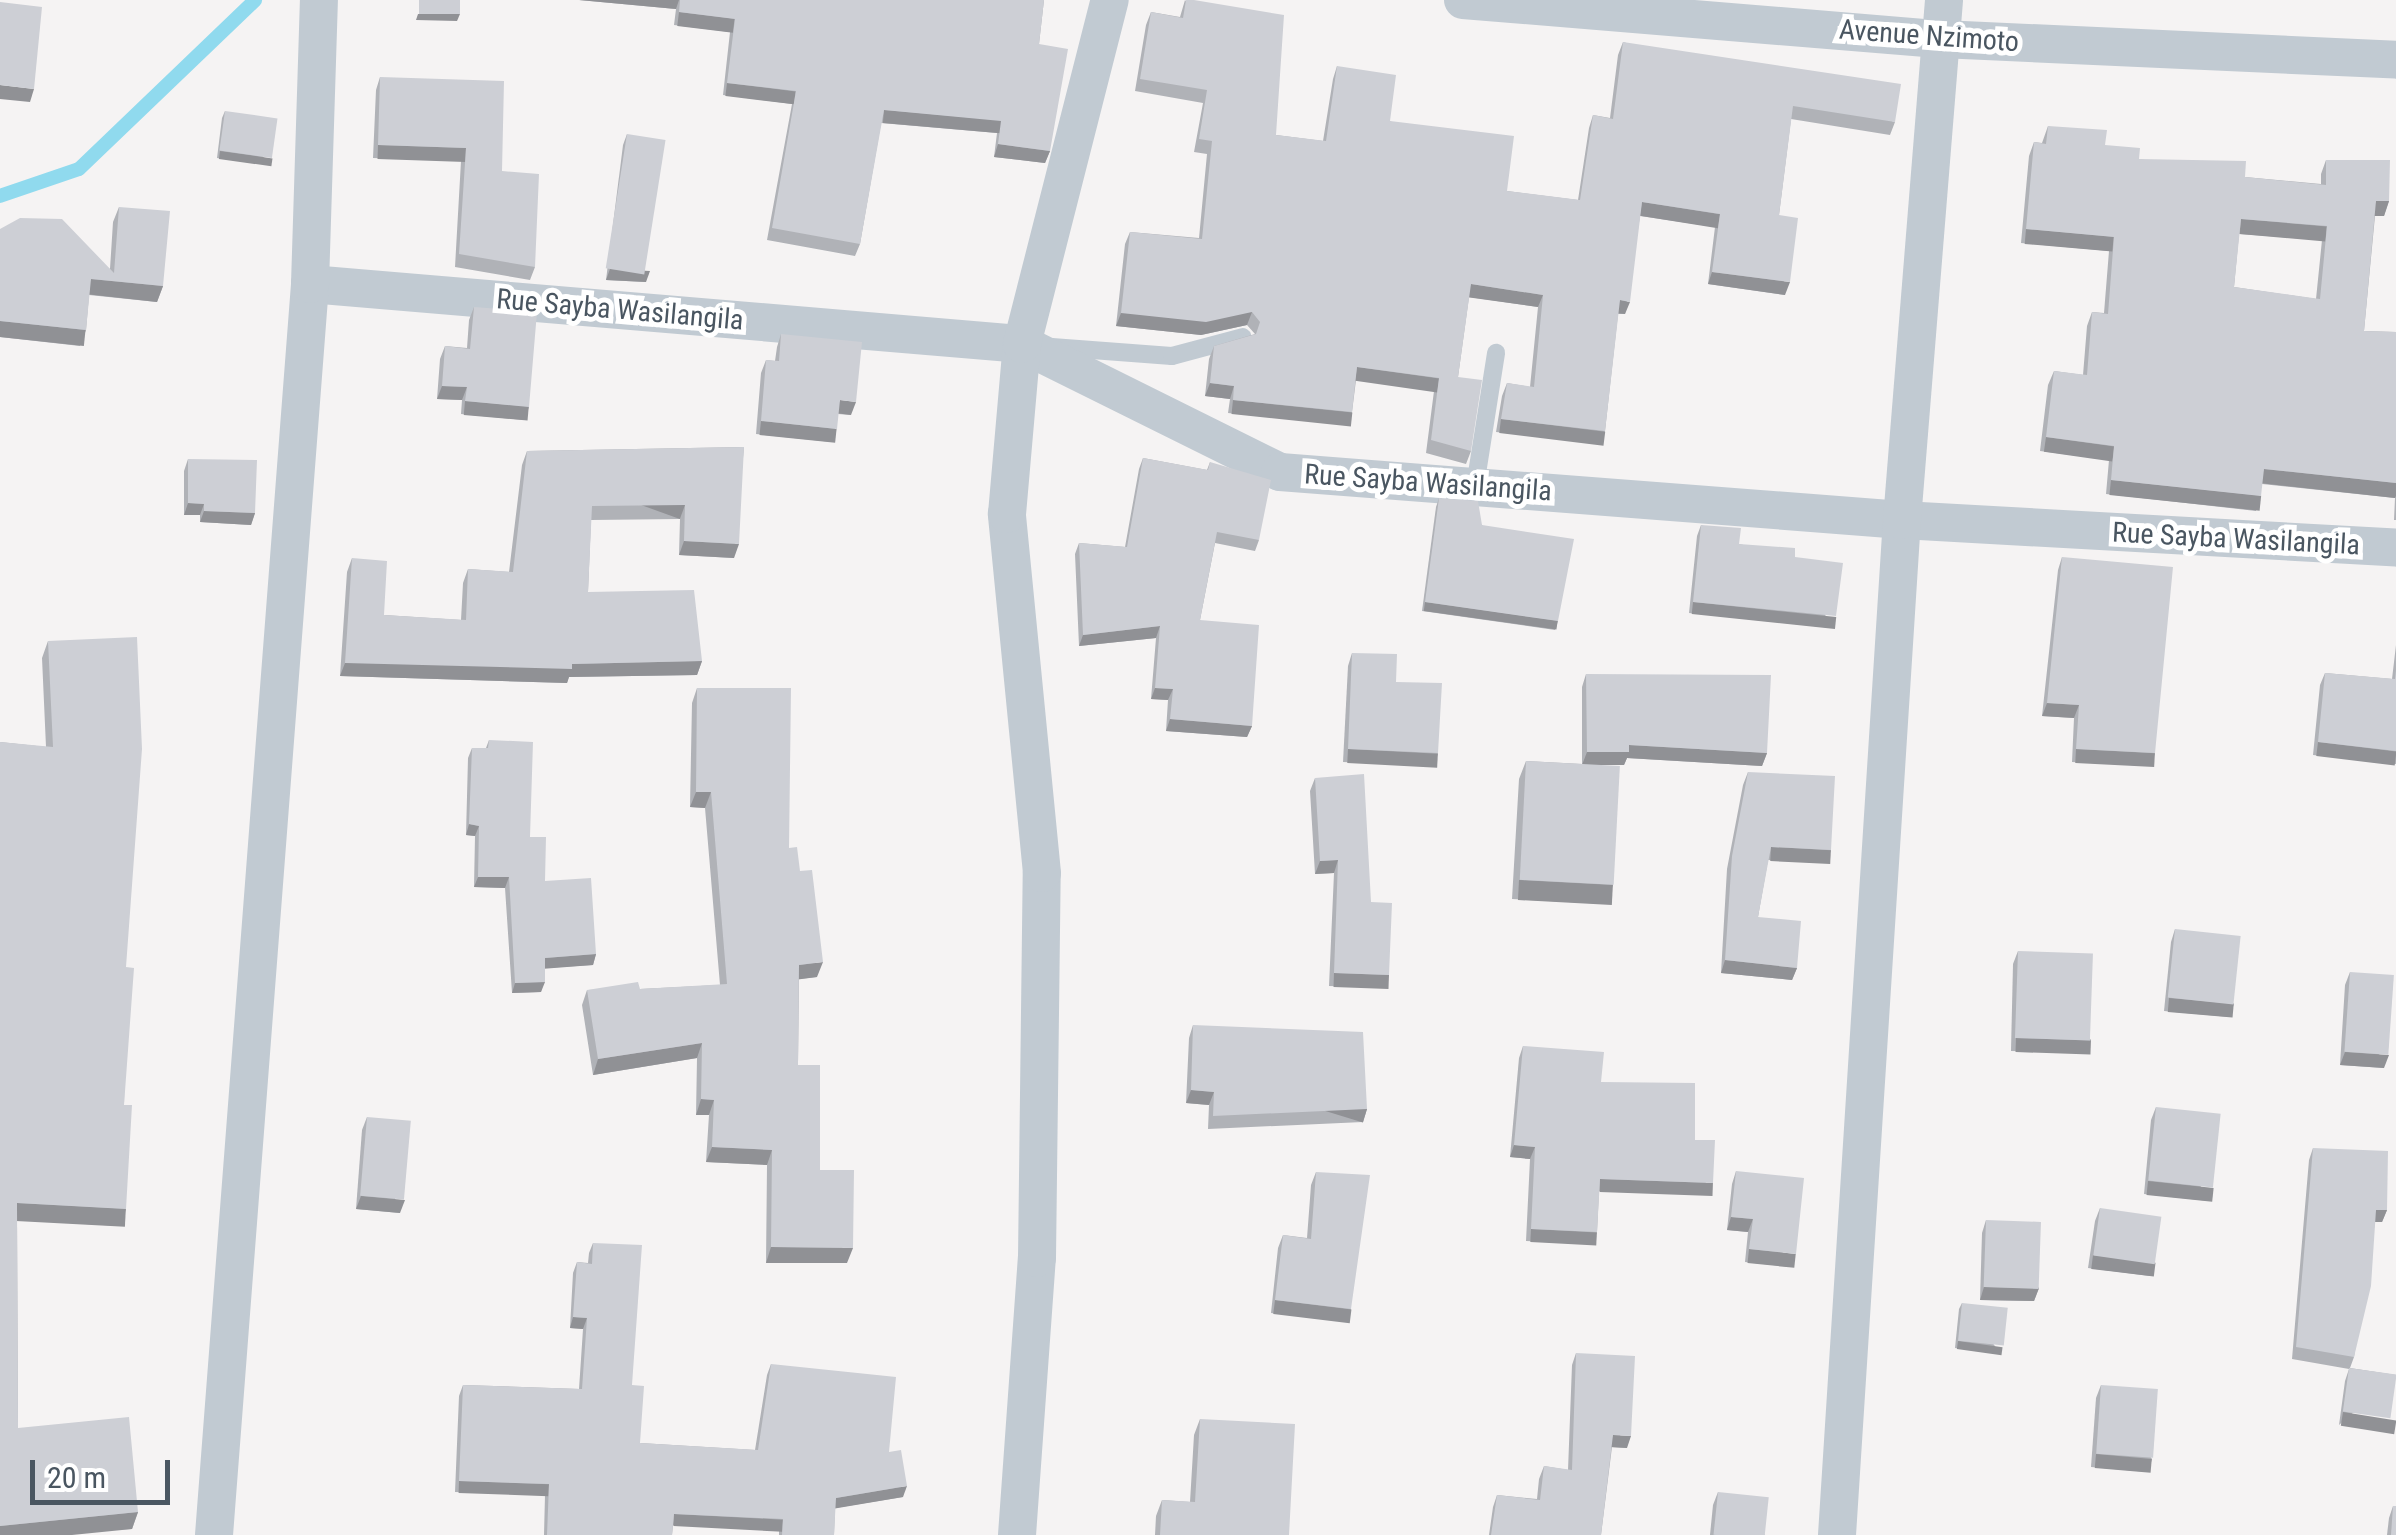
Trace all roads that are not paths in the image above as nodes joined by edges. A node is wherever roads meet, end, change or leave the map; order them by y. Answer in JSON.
{"nodes":[{"id":1,"x":319,"y":0,"type":"edge"},
{"id":2,"x":1110,"y":0,"type":"edge"},
{"id":3,"x":1463,"y":0,"type":"edge"},
{"id":4,"x":1944,"y":0,"type":"edge"},
{"id":5,"x":1941,"y":38,"type":"junction"},
{"id":6,"x":2396,"y":60,"type":"edge"},
{"id":7,"x":310,"y":284,"type":"junction"},
{"id":8,"x":1244,"y":338,"type":"edge"},
{"id":9,"x":1022,"y":344,"type":"junction"},
{"id":10,"x":1496,"y":353,"type":"dead end"},
{"id":11,"x":1475,"y":486,"type":"junction"},
{"id":12,"x":1902,"y":520,"type":"junction"},
{"id":13,"x":2396,"y":548,"type":"edge"},
{"id":14,"x":214,"y":1535,"type":"edge"},
{"id":15,"x":1017,"y":1535,"type":"edge"},
{"id":16,"x":1837,"y":1535,"type":"edge"}],
"edges":[{"from":1,"to":7,"type":"street"},
{"from":2,"to":9,"type":"street"},
{"from":3,"to":5,"type":"street","name":"Avenue Nzimoto"},
{"from":4,"to":5,"type":"street"},
{"from":5,"to":6,"type":"street","name":"Avenue Nzimoto"},
{"from":5,"to":12,"type":"street"},
{"from":7,"to":9,"type":"street","name":"Rue Sayba Wasilangila"},
{"from":7,"to":14,"type":"street"},
{"from":8,"to":9,"type":"lane"},
{"from":9,"to":11,"type":"street","name":"Rue Sayba Wasilangila"},
{"from":9,"to":15,"type":"street"},
{"from":10,"to":11,"type":"lane"},
{"from":11,"to":12,"type":"street","name":"Rue Sayba Wasilangila"},
{"from":12,"to":13,"type":"street","name":"Rue Sayba Wasilangila"},
{"from":12,"to":16,"type":"street"}]}
